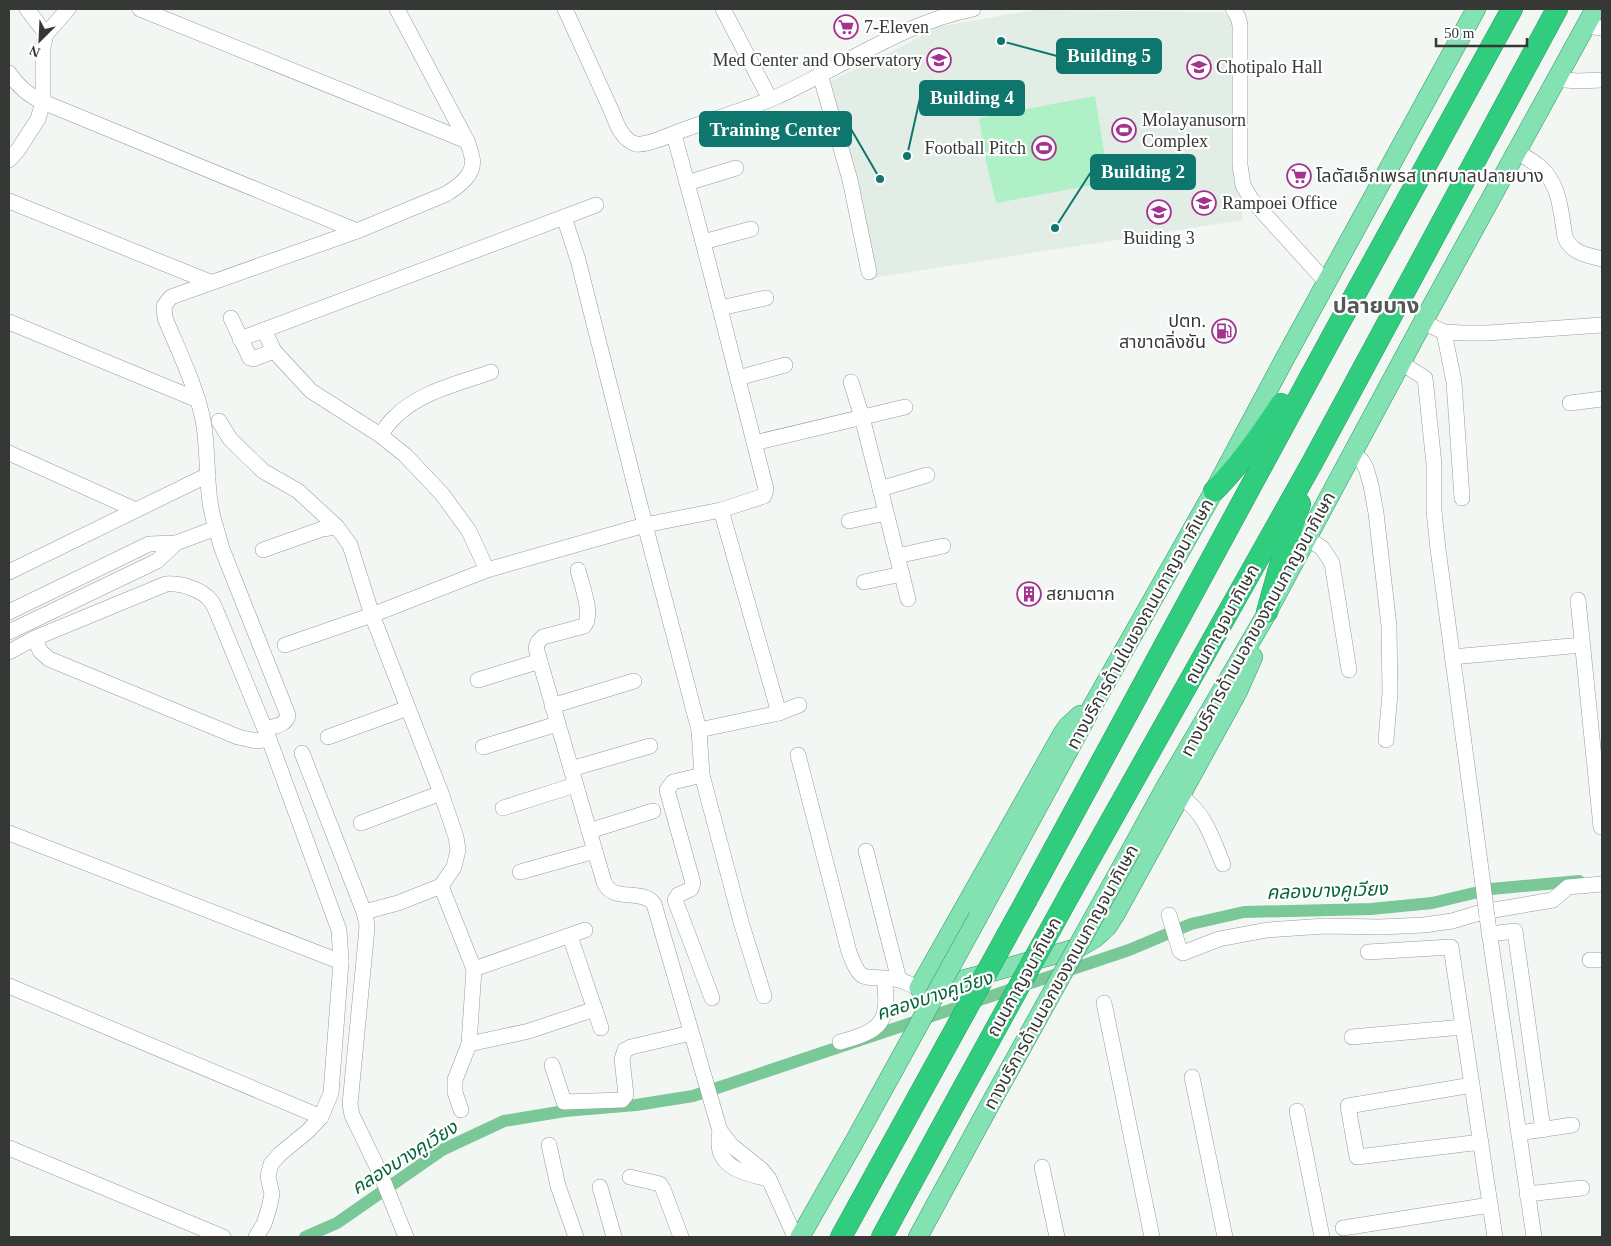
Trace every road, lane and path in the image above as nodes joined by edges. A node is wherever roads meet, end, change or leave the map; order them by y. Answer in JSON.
{"nodes":[{"id":1,"x":27,"y":9,"type":"edge"},
{"id":2,"x":68,"y":9,"type":"edge"},
{"id":3,"x":140,"y":9,"type":"edge"},
{"id":4,"x":397,"y":9,"type":"edge"},
{"id":5,"x":565,"y":9,"type":"edge"},
{"id":6,"x":723,"y":9,"type":"edge"},
{"id":7,"x":973,"y":9,"type":"edge"},
{"id":8,"x":1233,"y":9,"type":"edge"},
{"id":9,"x":1476,"y":9,"type":"edge"},
{"id":10,"x":1503,"y":9,"type":"edge"},
{"id":11,"x":1512,"y":9,"type":"edge"},
{"id":12,"x":1557,"y":9,"type":"edge"},
{"id":13,"x":1571,"y":9,"type":"edge"},
{"id":14,"x":1595,"y":9,"type":"edge"},
{"id":15,"x":928,"y":15,"type":"edge"},
{"id":16,"x":1594,"y":27,"type":"edge"},
{"id":17,"x":46,"y":34,"type":"junction"},
{"id":18,"x":1537,"y":46,"type":"junction"},
{"id":19,"x":1488,"y":52,"type":"junction"},
{"id":20,"x":9,"y":73,"type":"edge"},
{"id":21,"x":820,"y":74,"type":"junction"},
{"id":22,"x":1555,"y":79,"type":"junction"},
{"id":23,"x":1602,"y":80,"type":"edge"},
{"id":24,"x":770,"y":99,"type":"junction"},
{"id":25,"x":43,"y":102,"type":"junction"},
{"id":26,"x":673,"y":134,"type":"junction"},
{"id":27,"x":467,"y":141,"type":"junction"},
{"id":28,"x":1516,"y":152,"type":"junction"},
{"id":29,"x":9,"y":160,"type":"edge"},
{"id":30,"x":736,"y":168,"type":"dead end"},
{"id":31,"x":687,"y":183,"type":"junction"},
{"id":32,"x":9,"y":201,"type":"edge"},
{"id":33,"x":596,"y":205,"type":"dead end"},
{"id":34,"x":564,"y":217,"type":"junction"},
{"id":35,"x":751,"y":230,"type":"dead end"},
{"id":36,"x":357,"y":231,"type":"junction"},
{"id":37,"x":704,"y":242,"type":"junction"},
{"id":38,"x":1602,"y":259,"type":"edge"},
{"id":39,"x":868,"y":272,"type":"dead end"},
{"id":40,"x":210,"y":282,"type":"junction"},
{"id":41,"x":1327,"y":283,"type":"junction"},
{"id":42,"x":766,"y":298,"type":"dead end"},
{"id":43,"x":720,"y":308,"type":"junction"},
{"id":44,"x":231,"y":318,"type":"dead end"},
{"id":45,"x":9,"y":322,"type":"edge"},
{"id":46,"x":1423,"y":322,"type":"junction"},
{"id":47,"x":1602,"y":325,"type":"edge"},
{"id":48,"x":264,"y":330,"type":"junction"},
{"id":49,"x":1335,"y":331,"type":"junction"},
{"id":50,"x":1444,"y":332,"type":"junction"},
{"id":51,"x":240,"y":339,"type":"junction"},
{"id":52,"x":274,"y":351,"type":"junction"},
{"id":53,"x":1401,"y":363,"type":"junction"},
{"id":54,"x":785,"y":365,"type":"dead end"},
{"id":55,"x":491,"y":372,"type":"dead end"},
{"id":56,"x":738,"y":378,"type":"junction"},
{"id":57,"x":851,"y":382,"type":"dead end"},
{"id":58,"x":1602,"y":399,"type":"edge"},
{"id":59,"x":198,"y":400,"type":"junction"},
{"id":60,"x":1570,"y":403,"type":"dead end"},
{"id":61,"x":905,"y":407,"type":"dead end"},
{"id":62,"x":862,"y":417,"type":"junction"},
{"id":63,"x":219,"y":421,"type":"dead end"},
{"id":64,"x":383,"y":432,"type":"junction"},
{"id":65,"x":754,"y":443,"type":"junction"},
{"id":66,"x":9,"y":453,"type":"edge"},
{"id":67,"x":1353,"y":453,"type":"junction"},
{"id":68,"x":1312,"y":463,"type":"junction"},
{"id":69,"x":208,"y":474,"type":"junction"},
{"id":70,"x":927,"y":475,"type":"dead end"},
{"id":71,"x":880,"y":489,"type":"junction"},
{"id":72,"x":1214,"y":491,"type":"junction"},
{"id":73,"x":1462,"y":498,"type":"dead end"},
{"id":74,"x":136,"y":510,"type":"junction"},
{"id":75,"x":721,"y":510,"type":"junction"},
{"id":76,"x":886,"y":513,"type":"junction"},
{"id":77,"x":849,"y":521,"type":"dead end"},
{"id":78,"x":645,"y":525,"type":"junction"},
{"id":79,"x":336,"y":527,"type":"junction"},
{"id":80,"x":216,"y":528,"type":"junction"},
{"id":81,"x":1307,"y":538,"type":"junction"},
{"id":82,"x":176,"y":543,"type":"junction"},
{"id":83,"x":943,"y":546,"type":"dead end"},
{"id":84,"x":262,"y":550,"type":"dead end"},
{"id":85,"x":897,"y":556,"type":"junction"},
{"id":86,"x":487,"y":570,"type":"junction"},
{"id":87,"x":578,"y":570,"type":"dead end"},
{"id":88,"x":9,"y":572,"type":"edge"},
{"id":89,"x":902,"y":574,"type":"junction"},
{"id":90,"x":864,"y":582,"type":"dead end"},
{"id":91,"x":908,"y":599,"type":"dead end"},
{"id":92,"x":1578,"y":600,"type":"dead end"},
{"id":93,"x":9,"y":612,"type":"edge"},
{"id":94,"x":372,"y":615,"type":"junction"},
{"id":95,"x":1265,"y":616,"type":"junction"},
{"id":96,"x":13,"y":630,"type":"edge"},
{"id":97,"x":35,"y":638,"type":"junction"},
{"id":98,"x":285,"y":645,"type":"dead end"},
{"id":99,"x":1582,"y":645,"type":"junction"},
{"id":100,"x":9,"y":652,"type":"edge"},
{"id":101,"x":1452,"y":657,"type":"junction"},
{"id":102,"x":540,"y":661,"type":"junction"},
{"id":103,"x":1349,"y":670,"type":"dead end"},
{"id":104,"x":478,"y":680,"type":"dead end"},
{"id":105,"x":634,"y":681,"type":"dead end"},
{"id":106,"x":799,"y":705,"type":"dead end"},
{"id":107,"x":552,"y":706,"type":"junction"},
{"id":108,"x":1092,"y":707,"type":"junction"},
{"id":109,"x":408,"y":708,"type":"junction"},
{"id":110,"x":779,"y":713,"type":"junction"},
{"id":111,"x":557,"y":724,"type":"junction"},
{"id":112,"x":699,"y":730,"type":"junction"},
{"id":113,"x":267,"y":734,"type":"junction"},
{"id":114,"x":328,"y":737,"type":"dead end"},
{"id":115,"x":1386,"y":740,"type":"dead end"},
{"id":116,"x":650,"y":746,"type":"dead end"},
{"id":117,"x":483,"y":747,"type":"dead end"},
{"id":118,"x":302,"y":753,"type":"dead end"},
{"id":119,"x":798,"y":755,"type":"dead end"},
{"id":120,"x":571,"y":770,"type":"junction"},
{"id":121,"x":702,"y":775,"type":"junction"},
{"id":122,"x":575,"y":785,"type":"junction"},
{"id":123,"x":441,"y":793,"type":"junction"},
{"id":124,"x":1181,"y":796,"type":"junction"},
{"id":125,"x":504,"y":808,"type":"dead end"},
{"id":126,"x":653,"y":812,"type":"dead end"},
{"id":127,"x":361,"y":822,"type":"dead end"},
{"id":128,"x":1601,"y":827,"type":"edge"},
{"id":129,"x":589,"y":831,"type":"junction"},
{"id":130,"x":9,"y":833,"type":"edge"},
{"id":131,"x":595,"y":851,"type":"junction"},
{"id":132,"x":866,"y":851,"type":"dead end"},
{"id":133,"x":1223,"y":864,"type":"dead end"},
{"id":134,"x":520,"y":872,"type":"dead end"},
{"id":135,"x":1602,"y":884,"type":"edge"},
{"id":136,"x":442,"y":886,"type":"junction"},
{"id":137,"x":364,"y":912,"type":"junction"},
{"id":138,"x":1169,"y":915,"type":"dead end"},
{"id":139,"x":585,"y":930,"type":"dead end"},
{"id":140,"x":1489,"y":934,"type":"junction"},
{"id":141,"x":570,"y":936,"type":"junction"},
{"id":142,"x":1368,"y":952,"type":"dead end"},
{"id":143,"x":342,"y":962,"type":"junction"},
{"id":144,"x":474,"y":969,"type":"junction"},
{"id":145,"x":892,"y":979,"type":"junction"},
{"id":146,"x":9,"y":986,"type":"edge"},
{"id":147,"x":920,"y":988,"type":"junction"},
{"id":148,"x":764,"y":996,"type":"dead end"},
{"id":149,"x":712,"y":998,"type":"dead end"},
{"id":150,"x":1104,"y":1003,"type":"dead end"},
{"id":151,"x":595,"y":1009,"type":"junction"},
{"id":152,"x":1463,"y":1027,"type":"junction"},
{"id":153,"x":601,"y":1028,"type":"dead end"},
{"id":154,"x":691,"y":1033,"type":"junction"},
{"id":155,"x":1352,"y":1037,"type":"dead end"},
{"id":156,"x":840,"y":1042,"type":"dead end"},
{"id":157,"x":469,"y":1044,"type":"junction"},
{"id":158,"x":552,"y":1065,"type":"dead end"},
{"id":159,"x":1192,"y":1077,"type":"dead end"},
{"id":160,"x":1472,"y":1085,"type":"junction"},
{"id":161,"x":461,"y":1110,"type":"dead end"},
{"id":162,"x":1297,"y":1111,"type":"dead end"},
{"id":163,"x":321,"y":1117,"type":"junction"},
{"id":164,"x":1572,"y":1126,"type":"dead end"},
{"id":165,"x":1543,"y":1130,"type":"junction"},
{"id":166,"x":1518,"y":1133,"type":"junction"},
{"id":167,"x":1481,"y":1142,"type":"junction"},
{"id":168,"x":549,"y":1145,"type":"dead end"},
{"id":169,"x":9,"y":1148,"type":"edge"},
{"id":170,"x":1042,"y":1166,"type":"dead end"},
{"id":171,"x":630,"y":1178,"type":"dead end"},
{"id":172,"x":600,"y":1187,"type":"dead end"},
{"id":173,"x":1582,"y":1188,"type":"dead end"},
{"id":174,"x":1528,"y":1194,"type":"junction"},
{"id":175,"x":1490,"y":1205,"type":"junction"},
{"id":176,"x":1343,"y":1228,"type":"dead end"},
{"id":177,"x":222,"y":1237,"type":"edge"},
{"id":178,"x":256,"y":1237,"type":"edge"},
{"id":179,"x":406,"y":1237,"type":"edge"},
{"id":180,"x":576,"y":1237,"type":"edge"},
{"id":181,"x":614,"y":1237,"type":"edge"},
{"id":182,"x":681,"y":1237,"type":"edge"},
{"id":183,"x":795,"y":1237,"type":"edge"},
{"id":184,"x":800,"y":1237,"type":"edge"},
{"id":185,"x":841,"y":1237,"type":"edge"},
{"id":186,"x":882,"y":1237,"type":"edge"},
{"id":187,"x":918,"y":1237,"type":"edge"},
{"id":188,"x":1057,"y":1237,"type":"edge"},
{"id":189,"x":1152,"y":1237,"type":"edge"},
{"id":190,"x":1225,"y":1237,"type":"edge"},
{"id":191,"x":1322,"y":1237,"type":"edge"},
{"id":192,"x":1495,"y":1237,"type":"edge"},
{"id":193,"x":1534,"y":1237,"type":"edge"}],
"edges":[{"from":1,"to":17,"type":"street"},
{"from":2,"to":17,"type":"street"},
{"from":3,"to":27,"type":"street"},
{"from":4,"to":27,"type":"street"},
{"from":5,"to":26,"type":"street"},
{"from":6,"to":24,"type":"street"},
{"from":7,"to":15,"type":"street"},
{"from":8,"to":41,"type":"street"},
{"from":9,"to":41,"type":"main road","name":"ทางบริการด้านในของถนนกาญจนาภิเษก"},
{"from":10,"to":19,"type":"highway"},
{"from":11,"to":19,"type":"highway","name":"ถนนกาญจนาภิเษก"},
{"from":12,"to":18,"type":"highway","name":"ถนนกาญจนาภิเษก"},
{"from":13,"to":18,"type":"highway"},
{"from":14,"to":16,"type":"main road","name":"ทางบริการด้านนอกของถนนกาญจนาภิเษก"},
{"from":15,"to":21,"type":"street"},
{"from":16,"to":22,"type":"main road","name":"ทางบริการด้านนอกของถนนกาญจนาภิเษก"},
{"from":17,"to":25,"type":"street"},
{"from":18,"to":68,"type":"highway","name":"ถนนกาญจนาภิเษก"},
{"from":19,"to":49,"type":"highway","name":"ถนนกาญจนาภิเษก"},
{"from":20,"to":25,"type":"street"},
{"from":21,"to":24,"type":"street"},
{"from":21,"to":39,"type":"street"},
{"from":22,"to":23,"type":"street"},
{"from":22,"to":28,"type":"main road","name":"ทางบริการด้านนอกของถนนกาญจนาภิเษก"},
{"from":24,"to":26,"type":"street"},
{"from":25,"to":29,"type":"street"},
{"from":25,"to":36,"type":"street"},
{"from":26,"to":31,"type":"street"},
{"from":27,"to":36,"type":"street"},
{"from":28,"to":38,"type":"street"},
{"from":28,"to":46,"type":"main road","name":"ทางบริการด้านนอกของถนนกาญจนาภิเษก"},
{"from":30,"to":31,"type":"street"},
{"from":31,"to":37,"type":"street"},
{"from":32,"to":40,"type":"street"},
{"from":33,"to":34,"type":"street"},
{"from":34,"to":48,"type":"street"},
{"from":34,"to":78,"type":"street"},
{"from":35,"to":37,"type":"street"},
{"from":36,"to":40,"type":"street"},
{"from":37,"to":43,"type":"street"},
{"from":40,"to":59,"type":"street"},
{"from":41,"to":72,"type":"main road","name":"ทางบริการด้านในของถนนกาญจนาภิเษก"},
{"from":42,"to":43,"type":"street"},
{"from":43,"to":56,"type":"street"},
{"from":44,"to":51,"type":"street"},
{"from":45,"to":59,"type":"street"},
{"from":46,"to":50,"type":"street"},
{"from":46,"to":53,"type":"main road","name":"ทางบริการด้านนอกของถนนกาญจนาภิเษก"},
{"from":47,"to":50,"type":"street"},
{"from":48,"to":51,"type":"street"},
{"from":48,"to":52,"type":"street"},
{"from":49,"to":72,"type":"highway"},
{"from":49,"to":185,"type":"highway","name":"ถนนกาญจนาภิเษก","bridge":true},
{"from":50,"to":73,"type":"street"},
{"from":51,"to":52,"type":"street"},
{"from":52,"to":64,"type":"street"},
{"from":53,"to":67,"type":"main road","name":"ทางบริการด้านนอกของถนนกาญจนาภิเษก"},
{"from":53,"to":101,"type":"street"},
{"from":54,"to":56,"type":"street"},
{"from":55,"to":64,"type":"street"},
{"from":56,"to":65,"type":"street"},
{"from":57,"to":62,"type":"street"},
{"from":58,"to":60,"type":"street"},
{"from":59,"to":69,"type":"street"},
{"from":61,"to":62,"type":"street"},
{"from":62,"to":65,"type":"street"},
{"from":62,"to":71,"type":"street"},
{"from":63,"to":79,"type":"street"},
{"from":64,"to":86,"type":"street"},
{"from":65,"to":75,"type":"street"},
{"from":66,"to":74,"type":"street"},
{"from":67,"to":81,"type":"main road","name":"ทางบริการด้านนอกของถนนกาญจนาภิเษก"},
{"from":67,"to":115,"type":"street"},
{"from":68,"to":95,"type":"highway"},
{"from":68,"to":186,"type":"highway","name":"ถนนกาญจนาภิเษก","bridge":true},
{"from":69,"to":74,"type":"street"},
{"from":69,"to":80,"type":"street"},
{"from":70,"to":71,"type":"street"},
{"from":71,"to":76,"type":"street"},
{"from":72,"to":108,"type":"main road","name":"ทางบริการด้านในของถนนกาญจนาภิเษก"},
{"from":74,"to":88,"type":"street"},
{"from":75,"to":78,"type":"street"},
{"from":75,"to":110,"type":"street"},
{"from":76,"to":77,"type":"street"},
{"from":76,"to":85,"type":"street"},
{"from":78,"to":86,"type":"street"},
{"from":78,"to":112,"type":"street"},
{"from":79,"to":84,"type":"street"},
{"from":79,"to":94,"type":"street"},
{"from":80,"to":82,"type":"street"},
{"from":80,"to":113,"type":"street"},
{"from":81,"to":95,"type":"main road","name":"ทางบริการด้านนอกของถนนกาญจนาภิเษก"},
{"from":81,"to":103,"type":"street"},
{"from":82,"to":93,"type":"street"},
{"from":82,"to":96,"type":"street"},
{"from":83,"to":85,"type":"street"},
{"from":85,"to":89,"type":"street"},
{"from":86,"to":94,"type":"street"},
{"from":87,"to":102,"type":"street"},
{"from":89,"to":90,"type":"street"},
{"from":89,"to":91,"type":"street"},
{"from":92,"to":99,"type":"street"},
{"from":93,"to":96,"type":"street"},
{"from":94,"to":98,"type":"street"},
{"from":94,"to":109,"type":"street"},
{"from":95,"to":124,"type":"main road"},
{"from":95,"to":187,"type":"main road","name":"ทางบริการด้านนอกของถนนกาญจนาภิเษก","bridge":true},
{"from":97,"to":100,"type":"street"},
{"from":97,"to":113,"type":"street"},
{"from":97,"to":113,"type":"street"},
{"from":99,"to":101,"type":"street"},
{"from":99,"to":128,"type":"street"},
{"from":101,"to":140,"type":"street","bridge":true},
{"from":102,"to":104,"type":"street"},
{"from":102,"to":107,"type":"street"},
{"from":105,"to":107,"type":"street"},
{"from":106,"to":110,"type":"street"},
{"from":107,"to":111,"type":"street"},
{"from":108,"to":147,"type":"main road"},
{"from":108,"to":184,"type":"main road","name":"ทางบริการด้านในของถนนกาญจนาภิเษก","bridge":true},
{"from":109,"to":114,"type":"street"},
{"from":109,"to":123,"type":"street"},
{"from":110,"to":112,"type":"street"},
{"from":111,"to":117,"type":"street"},
{"from":111,"to":120,"type":"street"},
{"from":112,"to":121,"type":"street"},
{"from":113,"to":143,"type":"street"},
{"from":116,"to":120,"type":"street"},
{"from":118,"to":137,"type":"street"},
{"from":119,"to":145,"type":"street"},
{"from":120,"to":122,"type":"street"},
{"from":121,"to":148,"type":"street"},
{"from":121,"to":149,"type":"street"},
{"from":122,"to":125,"type":"street"},
{"from":122,"to":129,"type":"street"},
{"from":123,"to":127,"type":"street"},
{"from":123,"to":136,"type":"street"},
{"from":124,"to":133,"type":"street"},
{"from":124,"to":147,"type":"main road"},
{"from":126,"to":129,"type":"street"},
{"from":129,"to":131,"type":"street"},
{"from":130,"to":143,"type":"street"},
{"from":131,"to":134,"type":"street"},
{"from":131,"to":154,"type":"street"},
{"from":132,"to":145,"type":"street"},
{"from":135,"to":138,"type":"street"},
{"from":136,"to":137,"type":"street"},
{"from":136,"to":144,"type":"street"},
{"from":137,"to":179,"type":"street"},
{"from":139,"to":141,"type":"street"},
{"from":140,"to":165,"type":"street"},
{"from":140,"to":166,"type":"street"},
{"from":141,"to":144,"type":"street"},
{"from":141,"to":151,"type":"street"},
{"from":142,"to":152,"type":"street"},
{"from":143,"to":163,"type":"street"},
{"from":144,"to":157,"type":"street"},
{"from":145,"to":147,"type":"street"},
{"from":145,"to":156,"type":"street"},
{"from":146,"to":163,"type":"street"},
{"from":150,"to":189,"type":"street"},
{"from":151,"to":153,"type":"street"},
{"from":151,"to":157,"type":"street"},
{"from":152,"to":155,"type":"street"},
{"from":152,"to":160,"type":"street"},
{"from":154,"to":158,"type":"street"},
{"from":154,"to":183,"type":"street"},
{"from":157,"to":161,"type":"street"},
{"from":159,"to":190,"type":"street"},
{"from":160,"to":167,"type":"street"},
{"from":160,"to":167,"type":"street"},
{"from":162,"to":191,"type":"street"},
{"from":163,"to":178,"type":"street"},
{"from":164,"to":165,"type":"street"},
{"from":165,"to":166,"type":"street"},
{"from":166,"to":174,"type":"street"},
{"from":167,"to":175,"type":"street"},
{"from":168,"to":180,"type":"street"},
{"from":169,"to":177,"type":"street"},
{"from":170,"to":188,"type":"street"},
{"from":171,"to":182,"type":"street"},
{"from":172,"to":181,"type":"street"},
{"from":173,"to":174,"type":"street"},
{"from":174,"to":193,"type":"street"},
{"from":175,"to":176,"type":"street"},
{"from":175,"to":192,"type":"street"}]}
